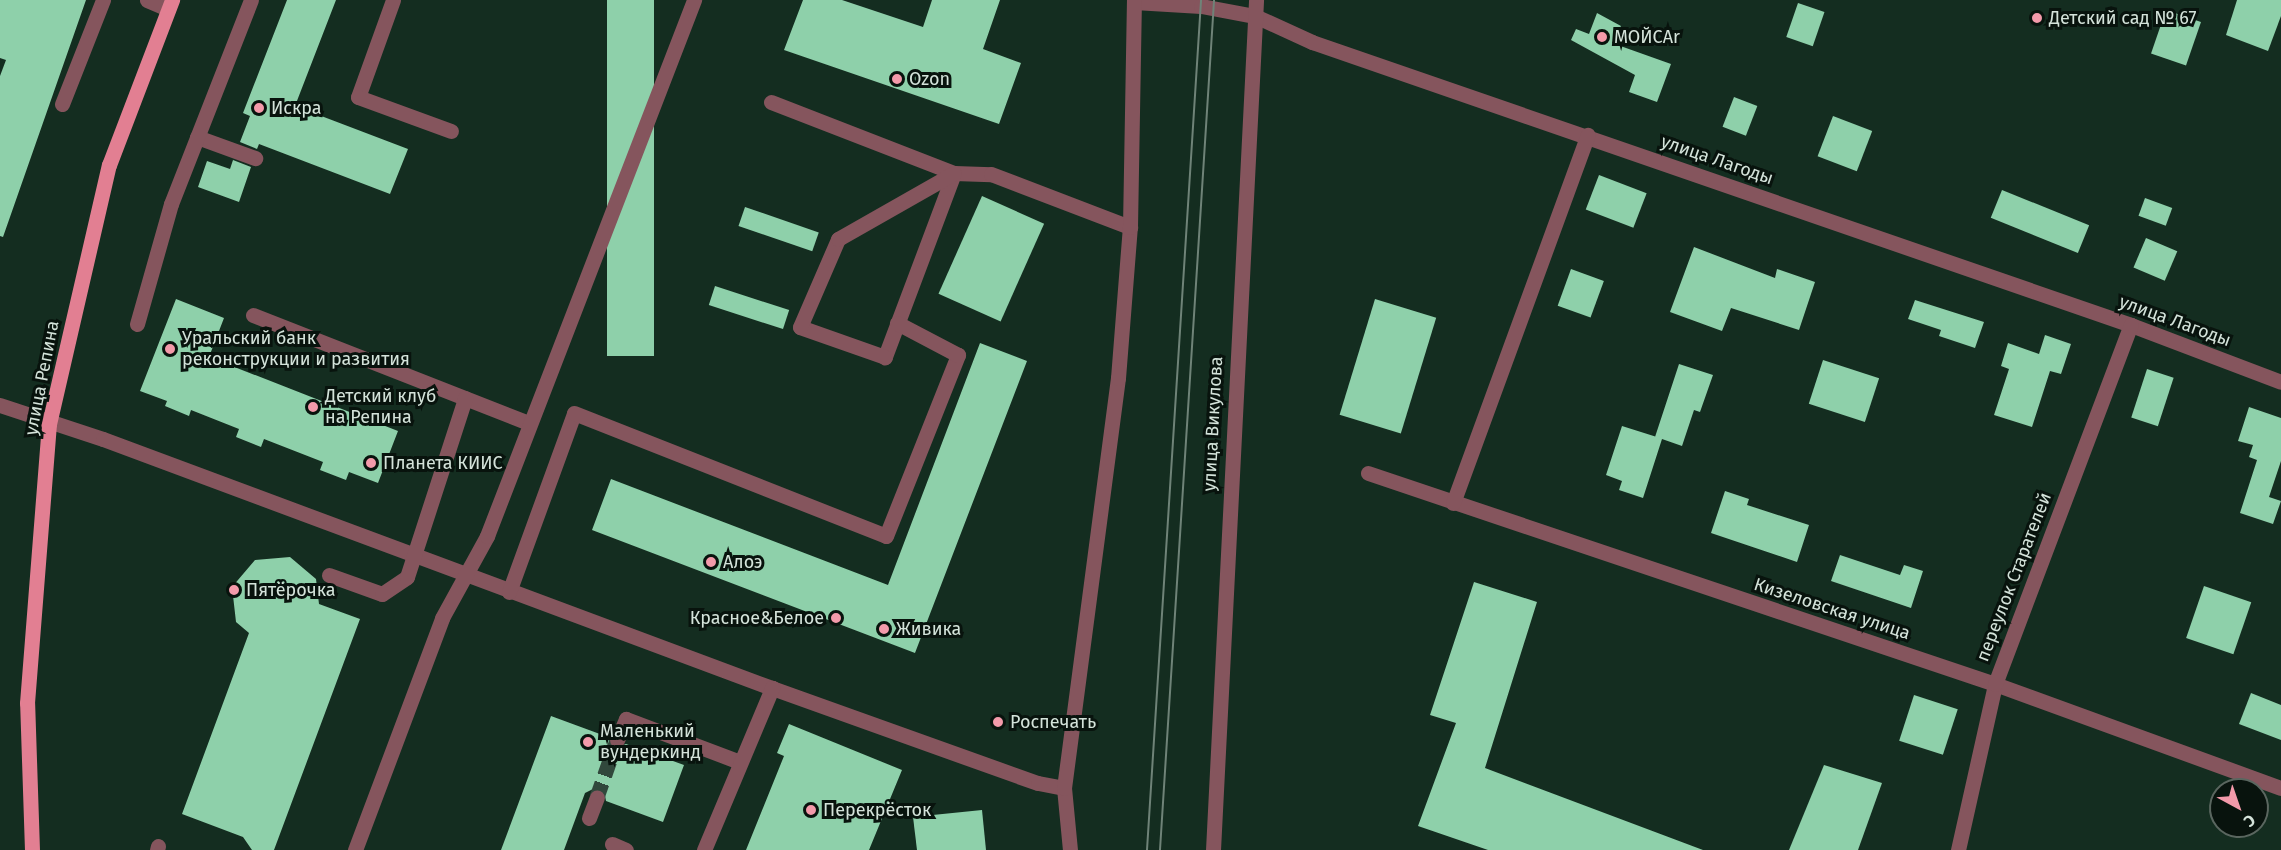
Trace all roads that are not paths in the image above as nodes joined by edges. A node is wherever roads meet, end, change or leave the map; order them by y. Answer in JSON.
{"nodes":[{"id":1,"x":103,"y":0,"type":"edge"},
{"id":2,"x":147,"y":0,"type":"edge"},
{"id":3,"x":251,"y":0,"type":"edge"},
{"id":4,"x":393,"y":0,"type":"edge"},
{"id":5,"x":694,"y":0,"type":"edge"},
{"id":6,"x":1256,"y":0,"type":"edge"},
{"id":7,"x":1134,"y":1,"type":"edge"},
{"id":8,"x":170,"y":4,"type":"edge"},
{"id":9,"x":1255,"y":16,"type":"junction"},
{"id":10,"x":771,"y":102,"type":"dead end"},
{"id":11,"x":62,"y":104,"type":"dead end"},
{"id":12,"x":451,"y":131,"type":"dead end"},
{"id":13,"x":1588,"y":135,"type":"junction"},
{"id":14,"x":197,"y":137,"type":"junction"},
{"id":15,"x":255,"y":158,"type":"dead end"},
{"id":16,"x":954,"y":173,"type":"junction"},
{"id":17,"x":1130,"y":227,"type":"junction"},
{"id":18,"x":254,"y":315,"type":"dead end"},
{"id":19,"x":897,"y":323,"type":"junction"},
{"id":20,"x":137,"y":324,"type":"dead end"},
{"id":21,"x":2131,"y":325,"type":"junction"},
{"id":22,"x":2281,"y":382,"type":"edge"},
{"id":23,"x":465,"y":398,"type":"junction"},
{"id":24,"x":0,"y":405,"type":"edge"},
{"id":25,"x":530,"y":423,"type":"junction"},
{"id":26,"x":49,"y":424,"type":"junction"},
{"id":27,"x":1368,"y":473,"type":"dead end"},
{"id":28,"x":1453,"y":503,"type":"junction"},
{"id":29,"x":412,"y":557,"type":"junction"},
{"id":30,"x":329,"y":575,"type":"dead end"},
{"id":31,"x":465,"y":576,"type":"junction"},
{"id":32,"x":509,"y":592,"type":"junction"},
{"id":33,"x":1995,"y":684,"type":"junction"},
{"id":34,"x":772,"y":688,"type":"junction"},
{"id":35,"x":617,"y":740,"type":"tunnel mouth"},
{"id":36,"x":740,"y":762,"type":"junction"},
{"id":37,"x":1064,"y":788,"type":"junction"},
{"id":38,"x":2281,"y":788,"type":"edge"},
{"id":39,"x":597,"y":797,"type":"tunnel mouth"},
{"id":40,"x":589,"y":818,"type":"dead end"},
{"id":41,"x":32,"y":850,"type":"edge"},
{"id":42,"x":355,"y":850,"type":"edge"},
{"id":43,"x":704,"y":850,"type":"edge"},
{"id":44,"x":1070,"y":850,"type":"edge"},
{"id":45,"x":1213,"y":850,"type":"edge"},
{"id":46,"x":1958,"y":850,"type":"edge"}],
"edges":[{"from":1,"to":11,"type":"street"},
{"from":2,"to":8,"type":"street"},
{"from":3,"to":14,"type":"street"},
{"from":4,"to":12,"type":"street"},
{"from":5,"to":25,"type":"street"},
{"from":6,"to":9,"type":"street","name":"улица Викулова"},
{"from":7,"to":9,"type":"street","name":"улица Лагоды"},
{"from":7,"to":17,"type":"street"},
{"from":8,"to":26,"type":"main road","name":"улица Репина"},
{"from":9,"to":13,"type":"street","name":"улица Лагоды"},
{"from":9,"to":45,"type":"street","name":"улица Викулова"},
{"from":10,"to":16,"type":"street"},
{"from":13,"to":21,"type":"street","name":"улица Лагоды"},
{"from":13,"to":28,"type":"street"},
{"from":14,"to":15,"type":"street"},
{"from":14,"to":20,"type":"street"},
{"from":16,"to":17,"type":"street"},
{"from":16,"to":19,"type":"street"},
{"from":16,"to":19,"type":"street"},
{"from":17,"to":37,"type":"street"},
{"from":18,"to":23,"type":"street"},
{"from":19,"to":32,"type":"street"},
{"from":21,"to":22,"type":"street","name":"улица Лагоды"},
{"from":21,"to":33,"type":"street","name":"переулок Старателей"},
{"from":23,"to":25,"type":"street"},
{"from":23,"to":29,"type":"street"},
{"from":24,"to":26,"type":"street"},
{"from":25,"to":31,"type":"street"},
{"from":26,"to":29,"type":"street"},
{"from":26,"to":41,"type":"main road","name":"улица Репина"},
{"from":27,"to":28,"type":"street","name":"Кизеловская улица"},
{"from":28,"to":33,"type":"street","name":"Кизеловская улица"},
{"from":29,"to":30,"type":"street"},
{"from":29,"to":31,"type":"street"},
{"from":31,"to":32,"type":"street"},
{"from":31,"to":42,"type":"street"},
{"from":32,"to":34,"type":"street"},
{"from":33,"to":38,"type":"street","name":"Кизеловская улица"},
{"from":33,"to":46,"type":"street","name":"переулок Старателей"},
{"from":34,"to":36,"type":"street"},
{"from":34,"to":37,"type":"street"},
{"from":35,"to":36,"type":"street"},
{"from":36,"to":43,"type":"street"},
{"from":37,"to":44,"type":"street"},
{"from":39,"to":40,"type":"street"}]}
